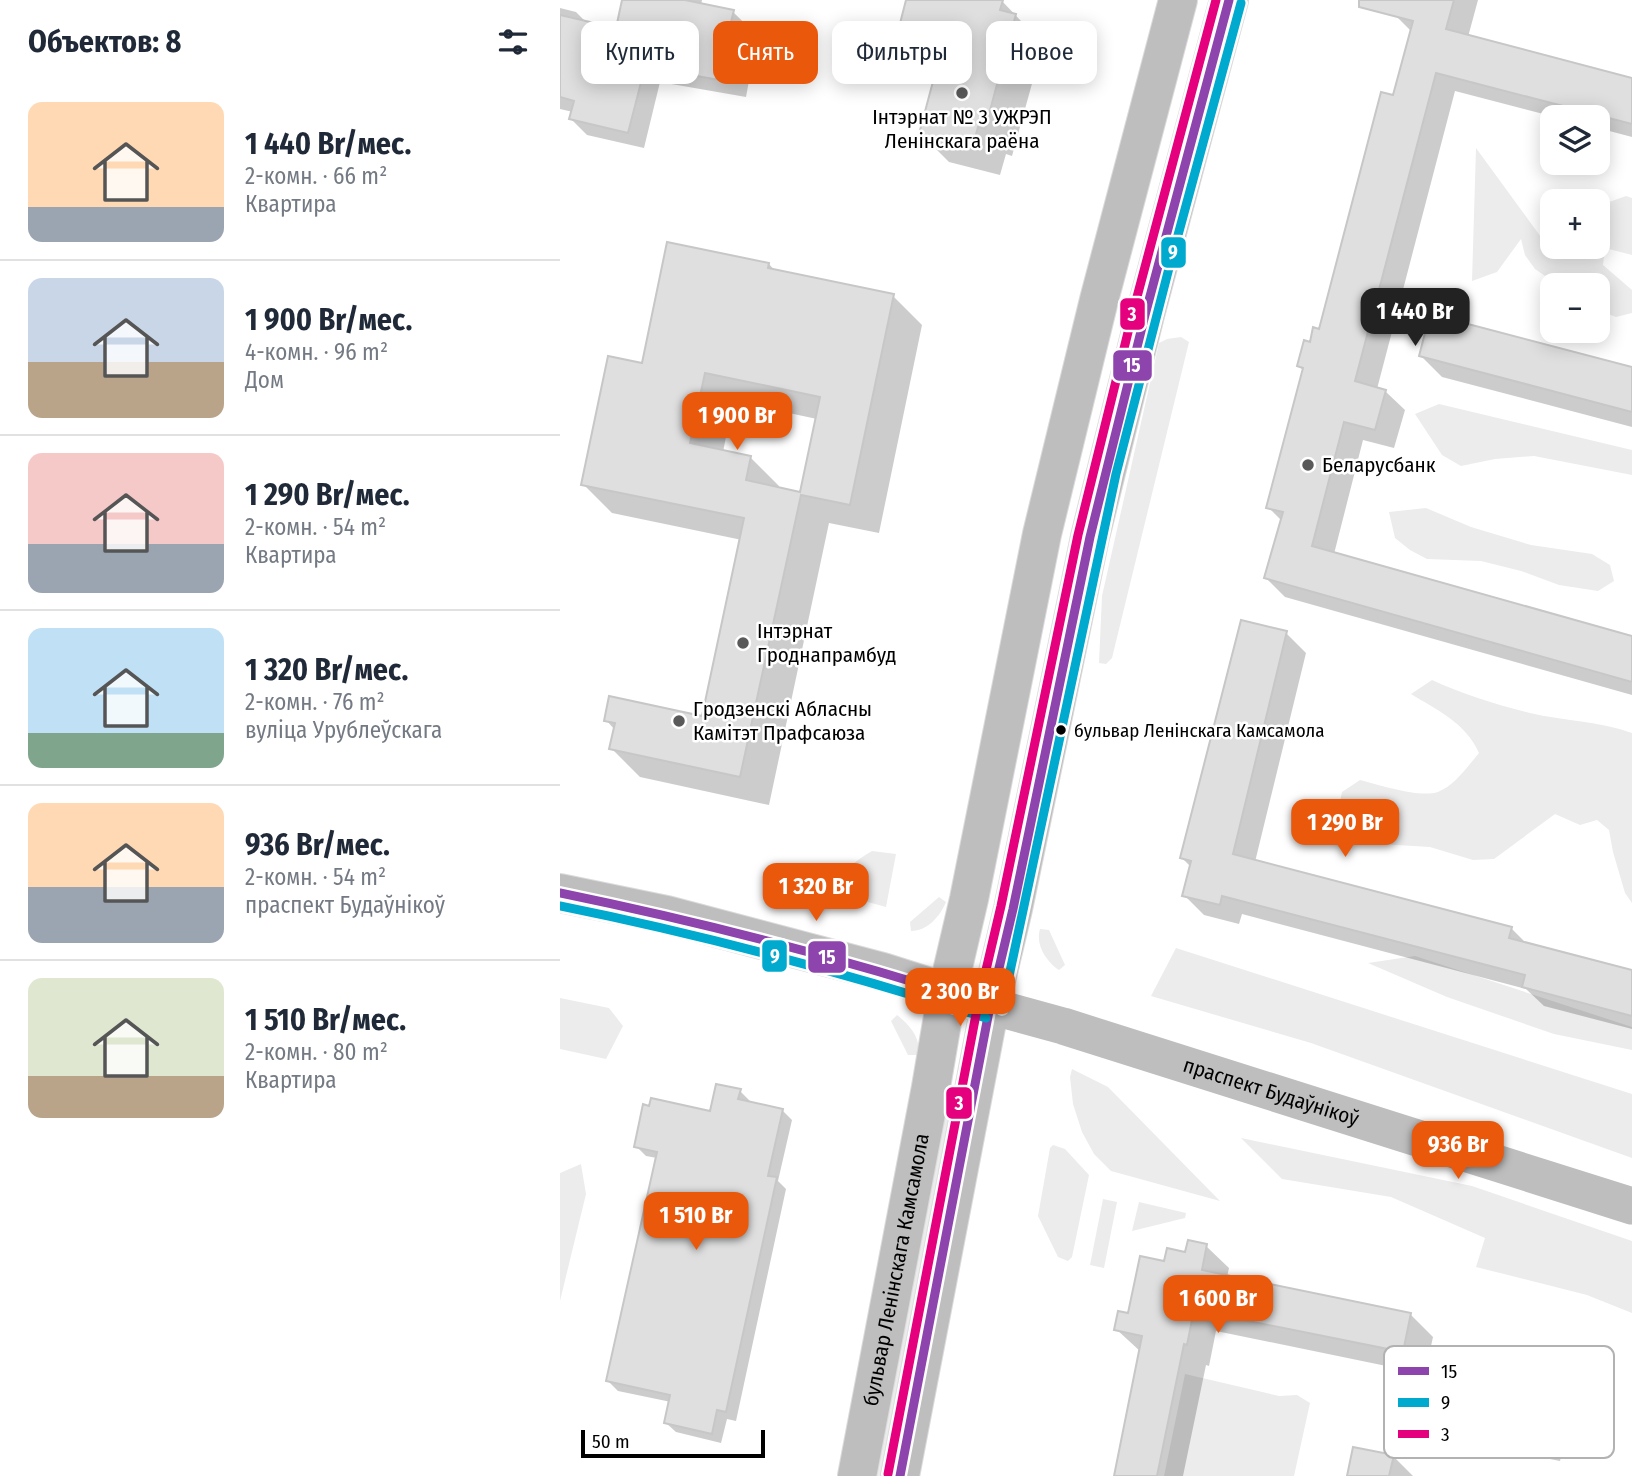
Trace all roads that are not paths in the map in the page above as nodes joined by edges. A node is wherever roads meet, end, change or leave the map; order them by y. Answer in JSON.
{"nodes":[{"id":1,"x":1178,"y":0,"type":"edge"},
{"id":2,"x":1229,"y":0,"type":"edge"},
{"id":3,"x":560,"y":892,"type":"edge"},
{"id":4,"x":947,"y":993,"type":"junction"},
{"id":5,"x":990,"y":1006,"type":"junction"},
{"id":6,"x":1632,"y":1206,"type":"edge"},
{"id":7,"x":857,"y":1476,"type":"edge"},
{"id":8,"x":900,"y":1476,"type":"edge"}],
"edges":[{"from":1,"to":4,"type":"main road","name":"бульвар Ленінскага Камсамола"},
{"from":2,"to":5,"type":"main road","name":"бульвар Ленінскага Камсамола"},
{"from":3,"to":4,"type":"main road"},
{"from":4,"to":5,"type":"main road"},
{"from":4,"to":7,"type":"main road","name":"бульвар Ленінскага Камсамола"},
{"from":5,"to":6,"type":"street","name":"праспект Будаўнікоў"},
{"from":5,"to":8,"type":"main road","name":"бульвар Ленінскага Камсамола"}]}
